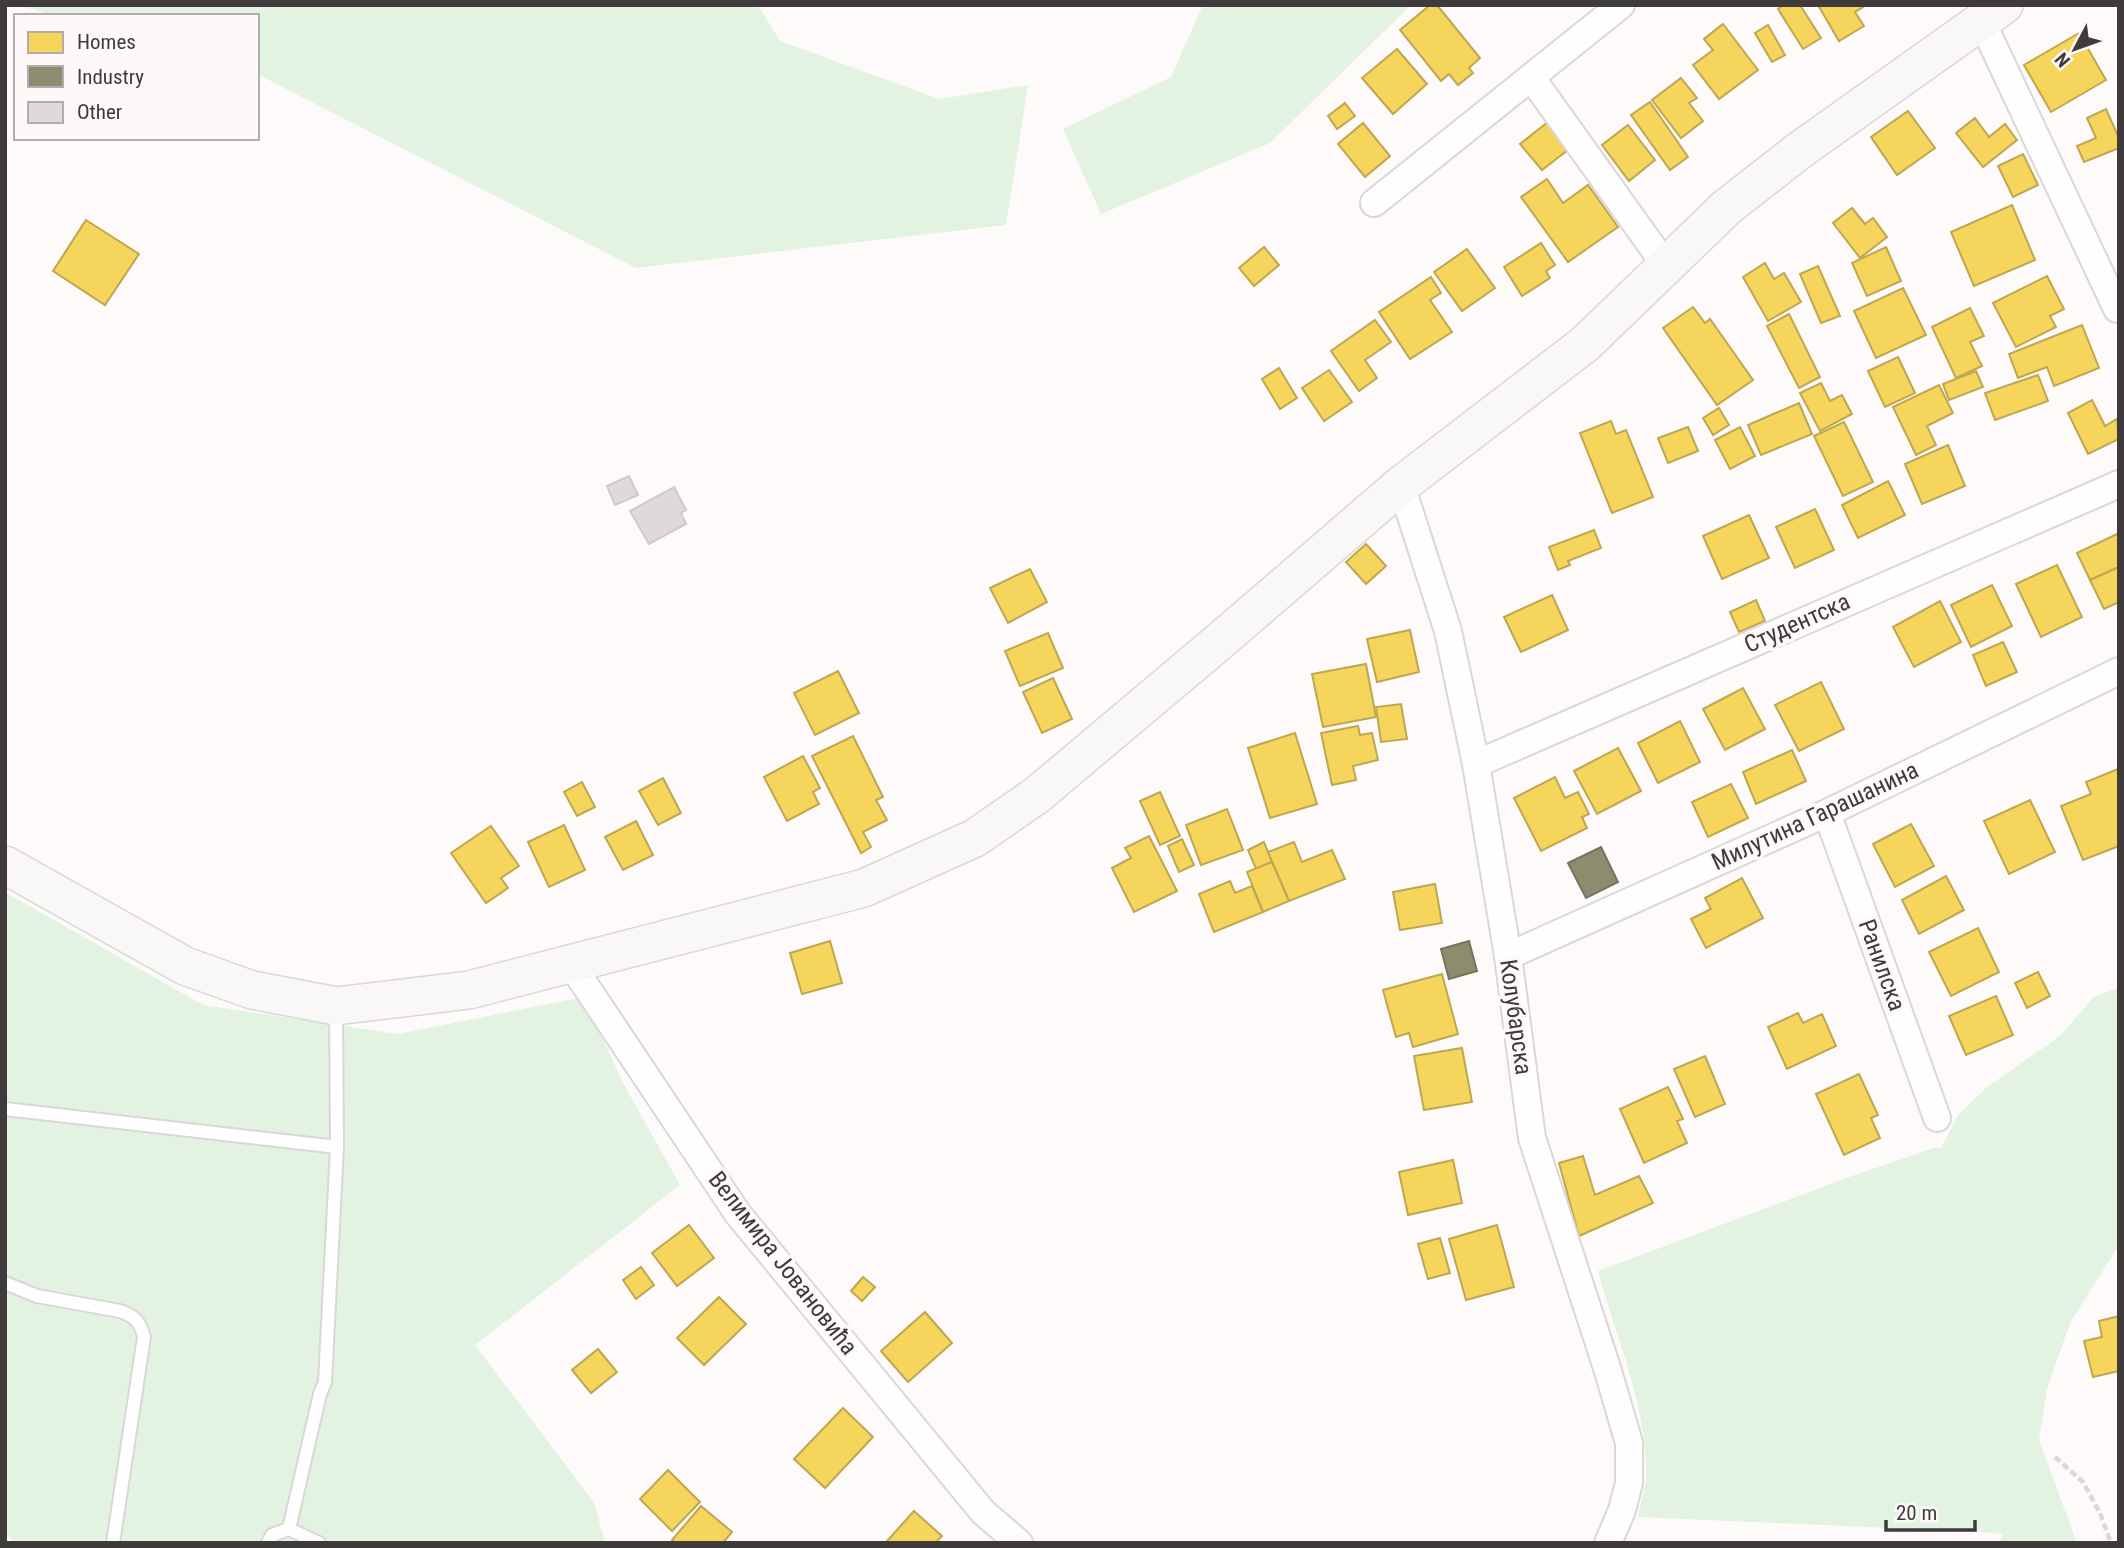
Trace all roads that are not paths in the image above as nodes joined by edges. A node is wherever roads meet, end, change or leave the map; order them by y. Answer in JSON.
{"nodes":[{"id":1,"x":1621,"y":5,"type":"edge"},
{"id":2,"x":1992,"y":13,"type":"edge"},
{"id":3,"x":1531,"y":77,"type":"junction"},
{"id":4,"x":1374,"y":203,"type":"dead end"},
{"id":5,"x":1666,"y":266,"type":"junction"},
{"id":6,"x":2118,"y":310,"type":"edge"},
{"id":7,"x":2119,"y":484,"type":"edge"},
{"id":8,"x":1401,"y":485,"type":"junction"},
{"id":9,"x":2119,"y":671,"type":"edge"},
{"id":10,"x":1476,"y":764,"type":"junction"},
{"id":11,"x":1827,"y":813,"type":"junction"},
{"id":12,"x":5,"y":865,"type":"edge"},
{"id":13,"x":1508,"y":956,"type":"junction"},
{"id":14,"x":571,"y":964,"type":"junction"},
{"id":15,"x":336,"y":1006,"type":"junction"},
{"id":16,"x":5,"y":1109,"type":"edge"},
{"id":17,"x":1937,"y":1118,"type":"dead end"},
{"id":18,"x":337,"y":1147,"type":"junction"},
{"id":19,"x":5,"y":1283,"type":"edge"},
{"id":20,"x":289,"y":1529,"type":"junction"},
{"id":21,"x":113,"y":1543,"type":"edge"},
{"id":22,"x":268,"y":1543,"type":"edge"},
{"id":23,"x":319,"y":1543,"type":"edge"},
{"id":24,"x":1019,"y":1543,"type":"edge"},
{"id":25,"x":1608,"y":1543,"type":"edge"}],
"edges":[{"from":1,"to":3,"type":"street"},
{"from":2,"to":5,"type":"main road"},
{"from":2,"to":6,"type":"street"},
{"from":3,"to":4,"type":"street"},
{"from":3,"to":5,"type":"street"},
{"from":5,"to":8,"type":"main road"},
{"from":7,"to":10,"type":"street","name":"Студентска"},
{"from":8,"to":10,"type":"street","name":"Колубарска"},
{"from":8,"to":14,"type":"main road"},
{"from":9,"to":11,"type":"street","name":"Милутина Гарашанина"},
{"from":10,"to":13,"type":"street","name":"Колубарска"},
{"from":11,"to":13,"type":"street","name":"Милутина Гарашанина"},
{"from":11,"to":17,"type":"street","name":"Ранилска"},
{"from":12,"to":15,"type":"main road"},
{"from":13,"to":25,"type":"street","name":"Колубарска"},
{"from":14,"to":15,"type":"main road"},
{"from":14,"to":24,"type":"street","name":"Велимира Јовановића"},
{"from":15,"to":18,"type":"lane"},
{"from":16,"to":18,"type":"lane"},
{"from":18,"to":20,"type":"lane"},
{"from":19,"to":21,"type":"lane"},
{"from":20,"to":22,"type":"lane"},
{"from":20,"to":23,"type":"lane"}]}
